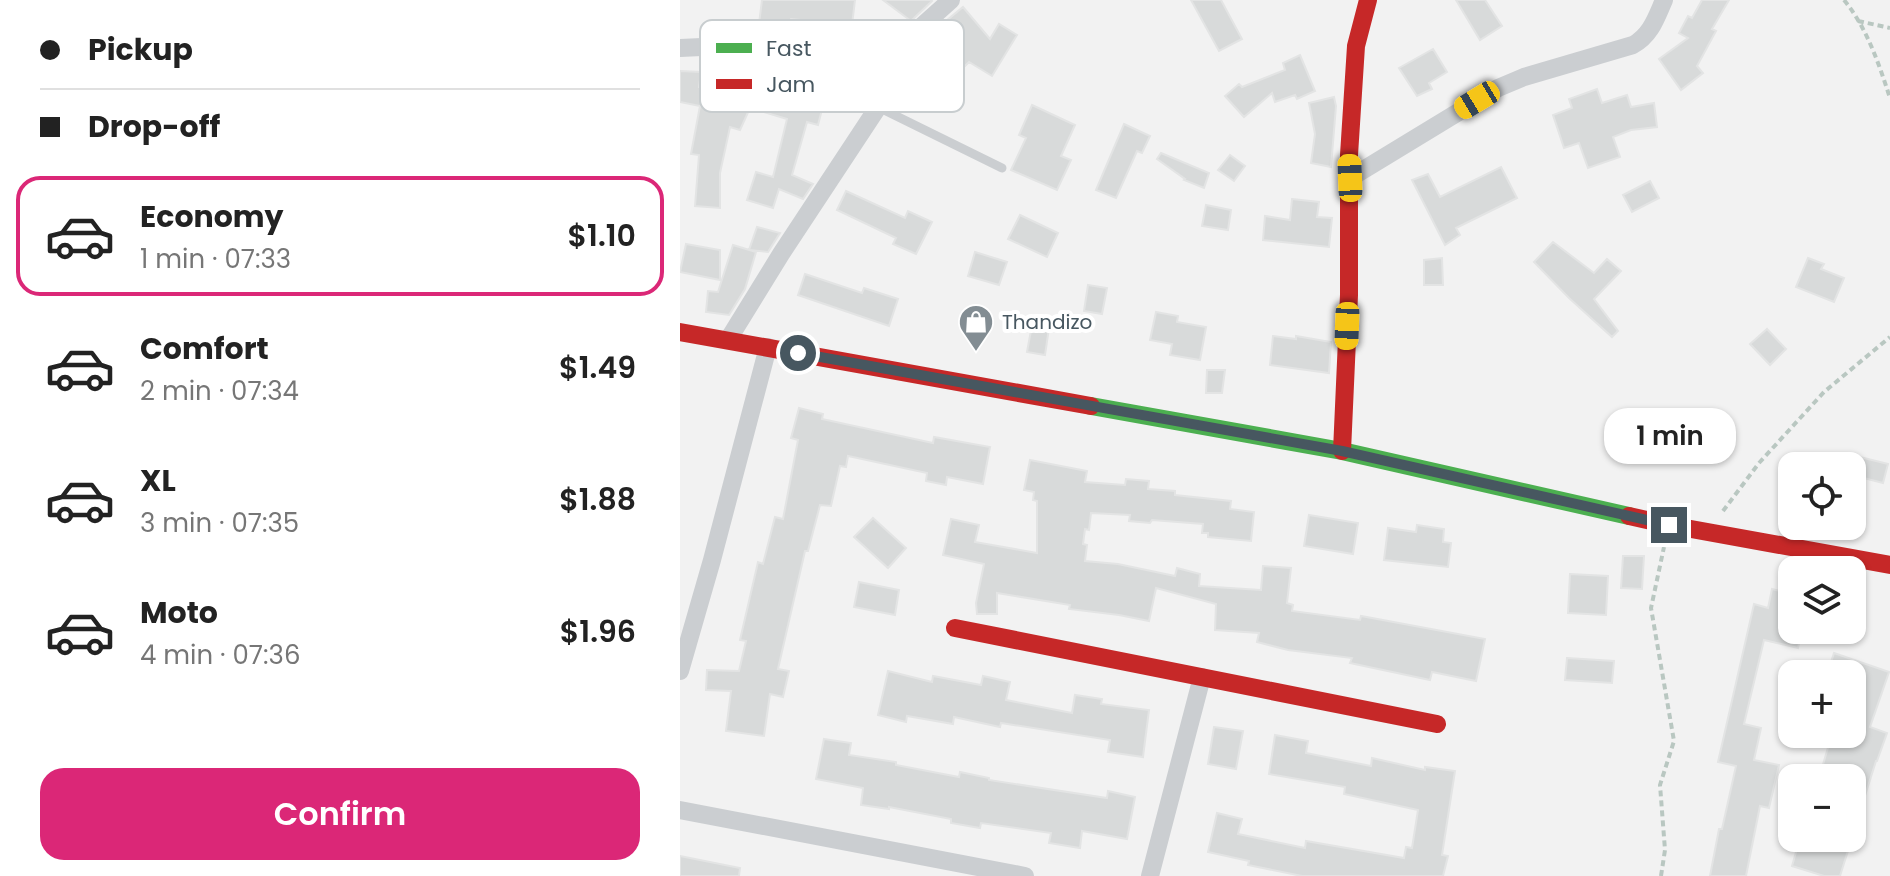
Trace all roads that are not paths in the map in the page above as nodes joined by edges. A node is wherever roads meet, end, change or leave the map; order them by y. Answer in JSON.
{"nodes":[{"id":1,"x":951,"y":0,"type":"edge"},
{"id":2,"x":1368,"y":0,"type":"edge"},
{"id":3,"x":1664,"y":0,"type":"edge"},
{"id":4,"x":929,"y":20,"type":"edge"},
{"id":5,"x":700,"y":47,"type":"edge"},
{"id":6,"x":680,"y":48,"type":"edge"},
{"id":7,"x":875,"y":112,"type":"edge"},
{"id":8,"x":888,"y":112,"type":"edge"},
{"id":9,"x":1002,"y":168,"type":"dead end"},
{"id":10,"x":1350,"y":178,"type":"junction"},
{"id":11,"x":680,"y":332,"type":"edge"},
{"id":12,"x":728,"y":340,"type":"junction"},
{"id":13,"x":768,"y":347,"type":"junction"},
{"id":14,"x":1342,"y":451,"type":"junction"},
{"id":15,"x":1890,"y":565,"type":"edge"},
{"id":16,"x":955,"y":628,"type":"dead end"},
{"id":17,"x":680,"y":671,"type":"edge"},
{"id":18,"x":1202,"y":677,"type":"junction"},
{"id":19,"x":1437,"y":724,"type":"dead end"},
{"id":20,"x":680,"y":810,"type":"edge"},
{"id":21,"x":1025,"y":876,"type":"edge"},
{"id":22,"x":1150,"y":876,"type":"edge"}],
"edges":[{"from":1,"to":4,"type":"street"},
{"from":2,"to":10,"type":"main road"},
{"from":3,"to":10,"type":"street"},
{"from":5,"to":6,"type":"street"},
{"from":7,"to":12,"type":"street"},
{"from":8,"to":9,"type":"lane"},
{"from":10,"to":14,"type":"main road"},
{"from":11,"to":12,"type":"main road"},
{"from":12,"to":13,"type":"main road"},
{"from":13,"to":14,"type":"main road"},
{"from":13,"to":17,"type":"street"},
{"from":14,"to":15,"type":"main road"},
{"from":16,"to":18,"type":"main road"},
{"from":18,"to":19,"type":"main road"},
{"from":18,"to":22,"type":"street"},
{"from":20,"to":21,"type":"street"}]}
